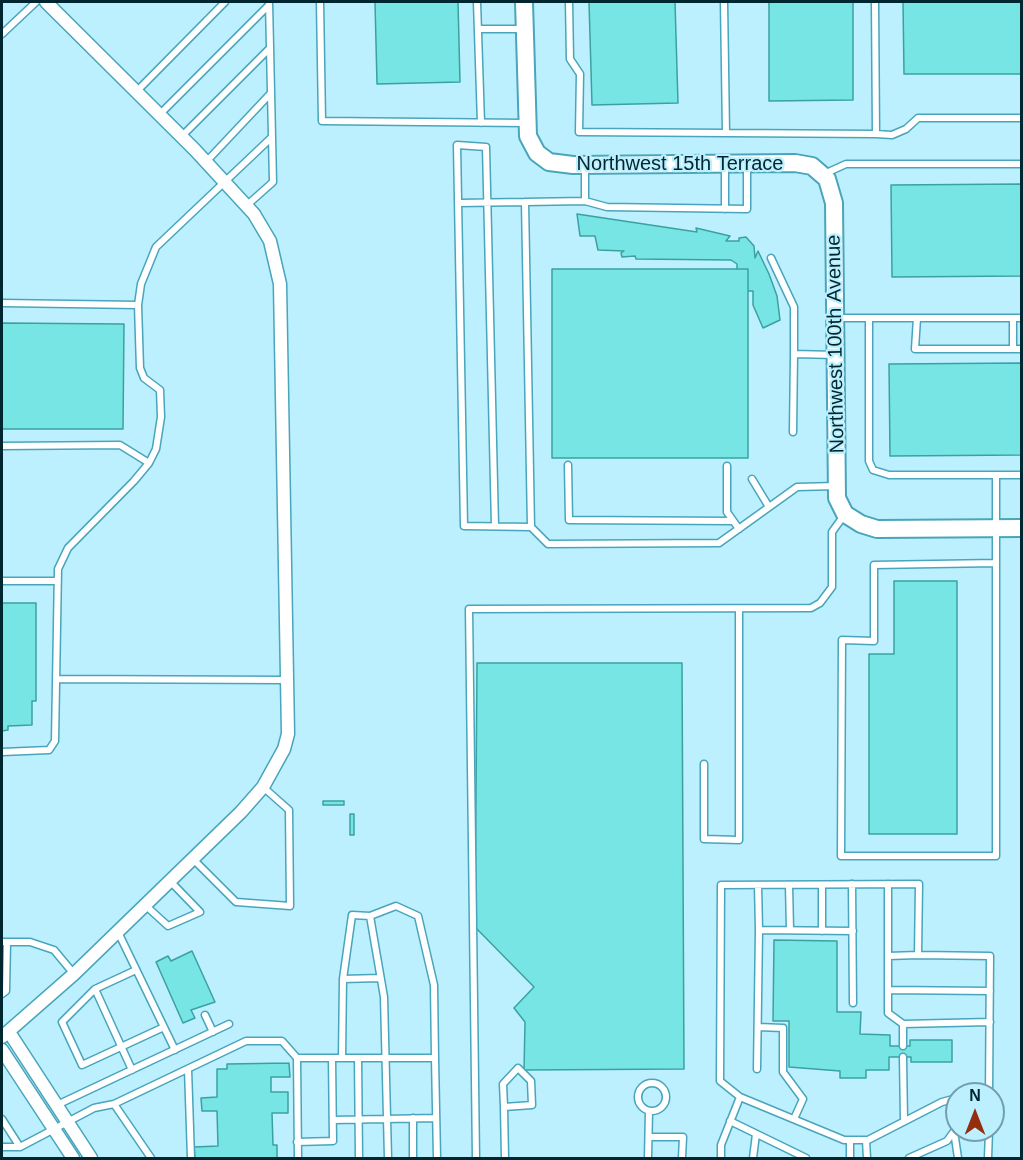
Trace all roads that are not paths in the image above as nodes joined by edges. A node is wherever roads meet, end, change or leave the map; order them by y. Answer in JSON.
{"nodes":[{"id":1,"x":36,"y":2,"type":"edge"},
{"id":2,"x":46,"y":2,"type":"edge"},
{"id":3,"x":225,"y":2,"type":"edge"},
{"id":4,"x":320,"y":2,"type":"edge"},
{"id":5,"x":477,"y":2,"type":"edge"},
{"id":6,"x":524,"y":2,"type":"edge"},
{"id":7,"x":569,"y":2,"type":"edge"},
{"id":8,"x":724,"y":2,"type":"edge"},
{"id":9,"x":875,"y":2,"type":"edge"},
{"id":10,"x":269,"y":3,"type":"edge"},
{"id":11,"x":478,"y":30,"type":"junction"},
{"id":12,"x":525,"y":30,"type":"junction"},
{"id":13,"x":2,"y":34,"type":"edge"},
{"id":14,"x":270,"y":48,"type":"junction"},
{"id":15,"x":137,"y":90,"type":"junction"},
{"id":16,"x":271,"y":93,"type":"junction"},
{"id":17,"x":160,"y":114,"type":"junction"},
{"id":18,"x":1022,"y":118,"type":"edge"},
{"id":19,"x":481,"y":123,"type":"junction"},
{"id":20,"x":527,"y":123,"type":"junction"},
{"id":21,"x":726,"y":133,"type":"junction"},
{"id":22,"x":876,"y":134,"type":"junction"},
{"id":23,"x":182,"y":136,"type":"junction"},
{"id":24,"x":272,"y":137,"type":"junction"},
{"id":25,"x":206,"y":162,"type":"junction"},
{"id":26,"x":724,"y":164,"type":"junction"},
{"id":27,"x":747,"y":164,"type":"junction"},
{"id":28,"x":1022,"y":164,"type":"edge"},
{"id":29,"x":585,"y":165,"type":"junction"},
{"id":30,"x":823,"y":174,"type":"junction"},
{"id":31,"x":224,"y":182,"type":"junction"},
{"id":32,"x":585,"y":201,"type":"junction"},
{"id":33,"x":525,"y":202,"type":"junction"},
{"id":34,"x":458,"y":203,"type":"junction"},
{"id":35,"x":488,"y":203,"type":"junction"},
{"id":36,"x":246,"y":206,"type":"junction"},
{"id":37,"x":725,"y":208,"type":"junction"},
{"id":38,"x":771,"y":258,"type":"dead end"},
{"id":39,"x":2,"y":303,"type":"edge"},
{"id":40,"x":138,"y":305,"type":"junction"},
{"id":41,"x":835,"y":318,"type":"junction"},
{"id":42,"x":869,"y":318,"type":"junction"},
{"id":43,"x":917,"y":318,"type":"junction"},
{"id":44,"x":1014,"y":318,"type":"junction"},
{"id":45,"x":1022,"y":318,"type":"edge"},
{"id":46,"x":1013,"y":349,"type":"junction"},
{"id":47,"x":1022,"y":349,"type":"edge"},
{"id":48,"x":794,"y":354,"type":"junction"},
{"id":49,"x":836,"y":355,"type":"junction"},
{"id":50,"x":793,"y":432,"type":"dead end"},
{"id":51,"x":2,"y":446,"type":"edge"},
{"id":52,"x":149,"y":463,"type":"junction"},
{"id":53,"x":568,"y":465,"type":"dead end"},
{"id":54,"x":727,"y":466,"type":"dead end"},
{"id":55,"x":996,"y":475,"type":"junction"},
{"id":56,"x":1022,"y":475,"type":"edge"},
{"id":57,"x":752,"y":479,"type":"dead end"},
{"id":58,"x":837,"y":486,"type":"junction"},
{"id":59,"x":770,"y":507,"type":"junction"},
{"id":60,"x":845,"y":514,"type":"junction"},
{"id":61,"x":733,"y":521,"type":"junction"},
{"id":62,"x":495,"y":526,"type":"junction"},
{"id":63,"x":531,"y":527,"type":"junction"},
{"id":64,"x":996,"y":528,"type":"junction"},
{"id":65,"x":1022,"y":528,"type":"edge"},
{"id":66,"x":739,"y":529,"type":"junction"},
{"id":67,"x":996,"y":563,"type":"junction"},
{"id":68,"x":2,"y":581,"type":"edge"},
{"id":69,"x":57,"y":581,"type":"junction"},
{"id":70,"x":739,"y":609,"type":"junction"},
{"id":71,"x":56,"y":679,"type":"junction"},
{"id":72,"x":287,"y":680,"type":"junction"},
{"id":73,"x":2,"y":752,"type":"edge"},
{"id":74,"x":704,"y":764,"type":"dead end"},
{"id":75,"x":263,"y":787,"type":"junction"},
{"id":76,"x":193,"y":859,"type":"junction"},
{"id":77,"x":170,"y":881,"type":"junction"},
{"id":78,"x":852,"y":884,"type":"junction"},
{"id":79,"x":888,"y":884,"type":"junction"},
{"id":80,"x":758,"y":885,"type":"junction"},
{"id":81,"x":789,"y":885,"type":"junction"},
{"id":82,"x":822,"y":885,"type":"junction"},
{"id":83,"x":145,"y":904,"type":"junction"},
{"id":84,"x":370,"y":916,"type":"junction"},
{"id":85,"x":759,"y":930,"type":"junction"},
{"id":86,"x":790,"y":930,"type":"junction"},
{"id":87,"x":118,"y":931,"type":"junction"},
{"id":88,"x":822,"y":931,"type":"junction"},
{"id":89,"x":853,"y":931,"type":"junction"},
{"id":90,"x":4,"y":942,"type":"edge"},
{"id":91,"x":888,"y":956,"type":"junction"},
{"id":92,"x":918,"y":956,"type":"junction"},
{"id":93,"x":136,"y":970,"type":"junction"},
{"id":94,"x":74,"y":974,"type":"junction"},
{"id":95,"x":380,"y":978,"type":"junction"},
{"id":96,"x":343,"y":979,"type":"junction"},
{"id":97,"x":95,"y":989,"type":"junction"},
{"id":98,"x":888,"y":990,"type":"junction"},
{"id":99,"x":990,"y":991,"type":"junction"},
{"id":100,"x":2,"y":994,"type":"edge"},
{"id":101,"x":853,"y":1003,"type":"dead end"},
{"id":102,"x":205,"y":1015,"type":"dead end"},
{"id":103,"x":990,"y":1022,"type":"junction"},
{"id":104,"x":229,"y":1024,"type":"dead end"},
{"id":105,"x":903,"y":1024,"type":"junction"},
{"id":106,"x":164,"y":1027,"type":"junction"},
{"id":107,"x":758,"y":1027,"type":"junction"},
{"id":108,"x":213,"y":1032,"type":"junction"},
{"id":109,"x":5,"y":1034,"type":"edge"},
{"id":110,"x":903,"y":1046,"type":"dead end"},
{"id":111,"x":122,"y":1047,"type":"junction"},
{"id":112,"x":2,"y":1050,"type":"edge"},
{"id":113,"x":175,"y":1050,"type":"junction"},
{"id":114,"x":903,"y":1057,"type":"dead end"},
{"id":115,"x":297,"y":1058,"type":"junction"},
{"id":116,"x":332,"y":1058,"type":"junction"},
{"id":117,"x":342,"y":1058,"type":"junction"},
{"id":118,"x":358,"y":1058,"type":"junction"},
{"id":119,"x":386,"y":1058,"type":"junction"},
{"id":120,"x":435,"y":1058,"type":"junction"},
{"id":121,"x":188,"y":1069,"type":"junction"},
{"id":122,"x":757,"y":1069,"type":"dead end"},
{"id":123,"x":132,"y":1070,"type":"junction"},
{"id":124,"x":989,"y":1082,"type":"edge"},
{"id":125,"x":740,"y":1097,"type":"junction"},
{"id":126,"x":945,"y":1103,"type":"edge"},
{"id":127,"x":114,"y":1104,"type":"junction"},
{"id":128,"x":56,"y":1105,"type":"junction"},
{"id":129,"x":504,"y":1107,"type":"junction"},
{"id":130,"x":648,"y":1111,"type":"junction"},
{"id":131,"x":413,"y":1118,"type":"junction"},
{"id":132,"x":436,"y":1118,"type":"junction"},
{"id":133,"x":2,"y":1119,"type":"edge"},
{"id":134,"x":359,"y":1119,"type":"junction"},
{"id":135,"x":387,"y":1119,"type":"junction"},
{"id":136,"x":794,"y":1119,"type":"junction"},
{"id":137,"x":333,"y":1120,"type":"junction"},
{"id":138,"x":730,"y":1121,"type":"junction"},
{"id":139,"x":904,"y":1121,"type":"junction"},
{"id":140,"x":68,"y":1123,"type":"junction"},
{"id":141,"x":54,"y":1130,"type":"junction"},
{"id":142,"x":756,"y":1134,"type":"junction"},
{"id":143,"x":648,"y":1137,"type":"junction"},
{"id":144,"x":850,"y":1140,"type":"junction"},
{"id":145,"x":866,"y":1140,"type":"junction"},
{"id":146,"x":945,"y":1141,"type":"edge"},
{"id":147,"x":297,"y":1142,"type":"junction"},
{"id":148,"x":957,"y":1142,"type":"edge"},
{"id":149,"x":989,"y":1142,"type":"edge"},
{"id":150,"x":2,"y":1147,"type":"edge"},
{"id":151,"x":20,"y":1147,"type":"junction"},
{"id":152,"x":73,"y":1158,"type":"edge"},
{"id":153,"x":91,"y":1158,"type":"edge"},
{"id":154,"x":151,"y":1158,"type":"edge"},
{"id":155,"x":191,"y":1158,"type":"edge"},
{"id":156,"x":297,"y":1158,"type":"edge"},
{"id":157,"x":359,"y":1158,"type":"edge"},
{"id":158,"x":388,"y":1158,"type":"edge"},
{"id":159,"x":413,"y":1158,"type":"edge"},
{"id":160,"x":437,"y":1158,"type":"edge"},
{"id":161,"x":476,"y":1158,"type":"edge"},
{"id":162,"x":505,"y":1158,"type":"edge"},
{"id":163,"x":648,"y":1158,"type":"edge"},
{"id":164,"x":682,"y":1158,"type":"edge"},
{"id":165,"x":721,"y":1158,"type":"edge"},
{"id":166,"x":753,"y":1158,"type":"edge"},
{"id":167,"x":806,"y":1158,"type":"edge"},
{"id":168,"x":850,"y":1158,"type":"edge"},
{"id":169,"x":867,"y":1158,"type":"edge"},
{"id":170,"x":909,"y":1158,"type":"edge"},
{"id":171,"x":958,"y":1158,"type":"edge"},
{"id":172,"x":988,"y":1158,"type":"edge"}],
"edges":[{"from":1,"to":13,"type":"lane"},
{"from":2,"to":15,"type":"street"},
{"from":3,"to":15,"type":"lane"},
{"from":4,"to":19,"type":"lane"},
{"from":5,"to":11,"type":"lane"},
{"from":6,"to":12,"type":"street"},
{"from":7,"to":21,"type":"lane"},
{"from":8,"to":21,"type":"lane"},
{"from":9,"to":22,"type":"lane"},
{"from":10,"to":14,"type":"lane"},
{"from":10,"to":17,"type":"lane"},
{"from":11,"to":12,"type":"lane"},
{"from":11,"to":19,"type":"lane"},
{"from":12,"to":20,"type":"street"},
{"from":14,"to":16,"type":"lane"},
{"from":14,"to":23,"type":"lane"},
{"from":15,"to":17,"type":"street"},
{"from":16,"to":24,"type":"lane"},
{"from":16,"to":25,"type":"lane"},
{"from":17,"to":23,"type":"street"},
{"from":18,"to":22,"type":"lane"},
{"from":19,"to":20,"type":"lane"},
{"from":20,"to":29,"type":"street","name":"Northwest 15th Terrace"},
{"from":21,"to":22,"type":"lane"},
{"from":23,"to":25,"type":"street"},
{"from":24,"to":31,"type":"lane"},
{"from":24,"to":36,"type":"lane"},
{"from":25,"to":31,"type":"street"},
{"from":26,"to":27,"type":"street","name":"Northwest 15th Terrace"},
{"from":26,"to":29,"type":"street","name":"Northwest 15th Terrace"},
{"from":26,"to":37,"type":"lane"},
{"from":27,"to":30,"type":"street","name":"Northwest 15th Terrace"},
{"from":27,"to":37,"type":"lane"},
{"from":28,"to":30,"type":"lane"},
{"from":29,"to":32,"type":"lane"},
{"from":30,"to":41,"type":"street","name":"Northwest 100th Avenue"},
{"from":31,"to":36,"type":"street"},
{"from":31,"to":40,"type":"lane"},
{"from":32,"to":33,"type":"lane"},
{"from":32,"to":37,"type":"lane"},
{"from":33,"to":35,"type":"lane"},
{"from":33,"to":63,"type":"lane"},
{"from":34,"to":35,"type":"lane"},
{"from":34,"to":35,"type":"lane"},
{"from":34,"to":62,"type":"lane"},
{"from":35,"to":62,"type":"lane"},
{"from":36,"to":72,"type":"street"},
{"from":38,"to":48,"type":"lane"},
{"from":39,"to":40,"type":"lane"},
{"from":40,"to":52,"type":"lane"},
{"from":41,"to":42,"type":"lane"},
{"from":41,"to":49,"type":"street","name":"Northwest 100th Avenue"},
{"from":42,"to":43,"type":"lane"},
{"from":42,"to":55,"type":"lane"},
{"from":43,"to":44,"type":"lane"},
{"from":43,"to":46,"type":"lane"},
{"from":44,"to":45,"type":"lane"},
{"from":44,"to":46,"type":"lane"},
{"from":46,"to":47,"type":"lane"},
{"from":48,"to":49,"type":"lane"},
{"from":48,"to":50,"type":"lane"},
{"from":49,"to":58,"type":"street","name":"Northwest 100th Avenue"},
{"from":51,"to":52,"type":"lane"},
{"from":52,"to":69,"type":"lane"},
{"from":53,"to":61,"type":"lane"},
{"from":54,"to":61,"type":"lane"},
{"from":55,"to":56,"type":"lane"},
{"from":55,"to":64,"type":"lane"},
{"from":57,"to":59,"type":"lane"},
{"from":58,"to":59,"type":"lane"},
{"from":58,"to":60,"type":"street","name":"Northwest 100th Avenue"},
{"from":59,"to":66,"type":"lane"},
{"from":60,"to":64,"type":"street"},
{"from":60,"to":70,"type":"lane"},
{"from":61,"to":66,"type":"lane"},
{"from":62,"to":63,"type":"lane"},
{"from":63,"to":66,"type":"lane"},
{"from":64,"to":65,"type":"street"},
{"from":64,"to":67,"type":"lane"},
{"from":67,"to":67,"type":"lane"},
{"from":68,"to":69,"type":"lane"},
{"from":69,"to":71,"type":"lane"},
{"from":70,"to":74,"type":"lane"},
{"from":70,"to":161,"type":"lane"},
{"from":71,"to":72,"type":"lane"},
{"from":71,"to":73,"type":"lane"},
{"from":72,"to":75,"type":"street"},
{"from":75,"to":76,"type":"street"},
{"from":75,"to":76,"type":"lane"},
{"from":76,"to":77,"type":"street"},
{"from":77,"to":83,"type":"street"},
{"from":77,"to":83,"type":"lane"},
{"from":78,"to":79,"type":"lane"},
{"from":78,"to":82,"type":"lane"},
{"from":78,"to":89,"type":"lane"},
{"from":79,"to":91,"type":"lane"},
{"from":79,"to":92,"type":"lane"},
{"from":80,"to":81,"type":"lane"},
{"from":80,"to":85,"type":"lane"},
{"from":80,"to":125,"type":"lane"},
{"from":81,"to":82,"type":"lane"},
{"from":81,"to":86,"type":"lane"},
{"from":82,"to":88,"type":"lane"},
{"from":83,"to":87,"type":"street"},
{"from":84,"to":95,"type":"lane"},
{"from":84,"to":96,"type":"lane"},
{"from":84,"to":120,"type":"lane"},
{"from":85,"to":86,"type":"lane"},
{"from":85,"to":107,"type":"lane"},
{"from":86,"to":88,"type":"lane"},
{"from":87,"to":93,"type":"lane"},
{"from":87,"to":94,"type":"street"},
{"from":88,"to":89,"type":"lane"},
{"from":89,"to":101,"type":"lane"},
{"from":90,"to":94,"type":"lane"},
{"from":90,"to":100,"type":"lane"},
{"from":91,"to":92,"type":"lane"},
{"from":91,"to":98,"type":"lane"},
{"from":92,"to":99,"type":"lane"},
{"from":93,"to":97,"type":"lane"},
{"from":93,"to":106,"type":"lane"},
{"from":94,"to":109,"type":"street"},
{"from":95,"to":96,"type":"lane"},
{"from":95,"to":119,"type":"lane"},
{"from":96,"to":117,"type":"lane"},
{"from":97,"to":111,"type":"lane"},
{"from":97,"to":111,"type":"lane"},
{"from":98,"to":99,"type":"lane"},
{"from":98,"to":105,"type":"lane"},
{"from":99,"to":103,"type":"lane"},
{"from":102,"to":108,"type":"lane"},
{"from":103,"to":105,"type":"lane"},
{"from":103,"to":124,"type":"lane"},
{"from":104,"to":108,"type":"lane"},
{"from":105,"to":110,"type":"lane"},
{"from":106,"to":111,"type":"lane"},
{"from":106,"to":113,"type":"lane"},
{"from":107,"to":122,"type":"lane"},
{"from":107,"to":136,"type":"lane"},
{"from":108,"to":113,"type":"lane"},
{"from":109,"to":128,"type":"street"},
{"from":111,"to":123,"type":"lane"},
{"from":112,"to":141,"type":"street"},
{"from":113,"to":123,"type":"lane"},
{"from":114,"to":139,"type":"lane"},
{"from":115,"to":116,"type":"lane"},
{"from":115,"to":121,"type":"lane"},
{"from":115,"to":147,"type":"lane"},
{"from":116,"to":117,"type":"lane"},
{"from":116,"to":137,"type":"lane"},
{"from":117,"to":118,"type":"lane"},
{"from":118,"to":119,"type":"lane"},
{"from":118,"to":134,"type":"lane"},
{"from":119,"to":120,"type":"lane"},
{"from":119,"to":135,"type":"lane"},
{"from":120,"to":132,"type":"lane"},
{"from":121,"to":127,"type":"lane"},
{"from":121,"to":155,"type":"lane"},
{"from":123,"to":128,"type":"lane"},
{"from":125,"to":136,"type":"lane"},
{"from":125,"to":138,"type":"lane"},
{"from":126,"to":139,"type":"lane"},
{"from":127,"to":140,"type":"lane"},
{"from":127,"to":154,"type":"lane"},
{"from":128,"to":140,"type":"street"},
{"from":129,"to":129,"type":"lane"},
{"from":129,"to":162,"type":"lane"},
{"from":130,"to":130,"type":"lane"},
{"from":130,"to":143,"type":"lane"},
{"from":131,"to":132,"type":"lane"},
{"from":131,"to":135,"type":"lane"},
{"from":131,"to":159,"type":"lane"},
{"from":132,"to":160,"type":"lane"},
{"from":133,"to":151,"type":"lane"},
{"from":134,"to":135,"type":"lane"},
{"from":134,"to":137,"type":"lane"},
{"from":134,"to":157,"type":"lane"},
{"from":135,"to":158,"type":"lane"},
{"from":136,"to":144,"type":"lane"},
{"from":137,"to":147,"type":"lane"},
{"from":138,"to":142,"type":"lane"},
{"from":138,"to":165,"type":"lane"},
{"from":139,"to":145,"type":"lane"},
{"from":140,"to":141,"type":"lane"},
{"from":140,"to":153,"type":"street"},
{"from":141,"to":151,"type":"lane"},
{"from":141,"to":152,"type":"street"},
{"from":142,"to":166,"type":"lane"},
{"from":142,"to":167,"type":"lane"},
{"from":143,"to":163,"type":"lane"},
{"from":143,"to":164,"type":"lane"},
{"from":144,"to":145,"type":"lane"},
{"from":144,"to":168,"type":"lane"},
{"from":145,"to":169,"type":"lane"},
{"from":146,"to":170,"type":"lane"},
{"from":147,"to":156,"type":"lane"},
{"from":148,"to":171,"type":"lane"},
{"from":149,"to":172,"type":"lane"},
{"from":150,"to":151,"type":"lane"}]}
